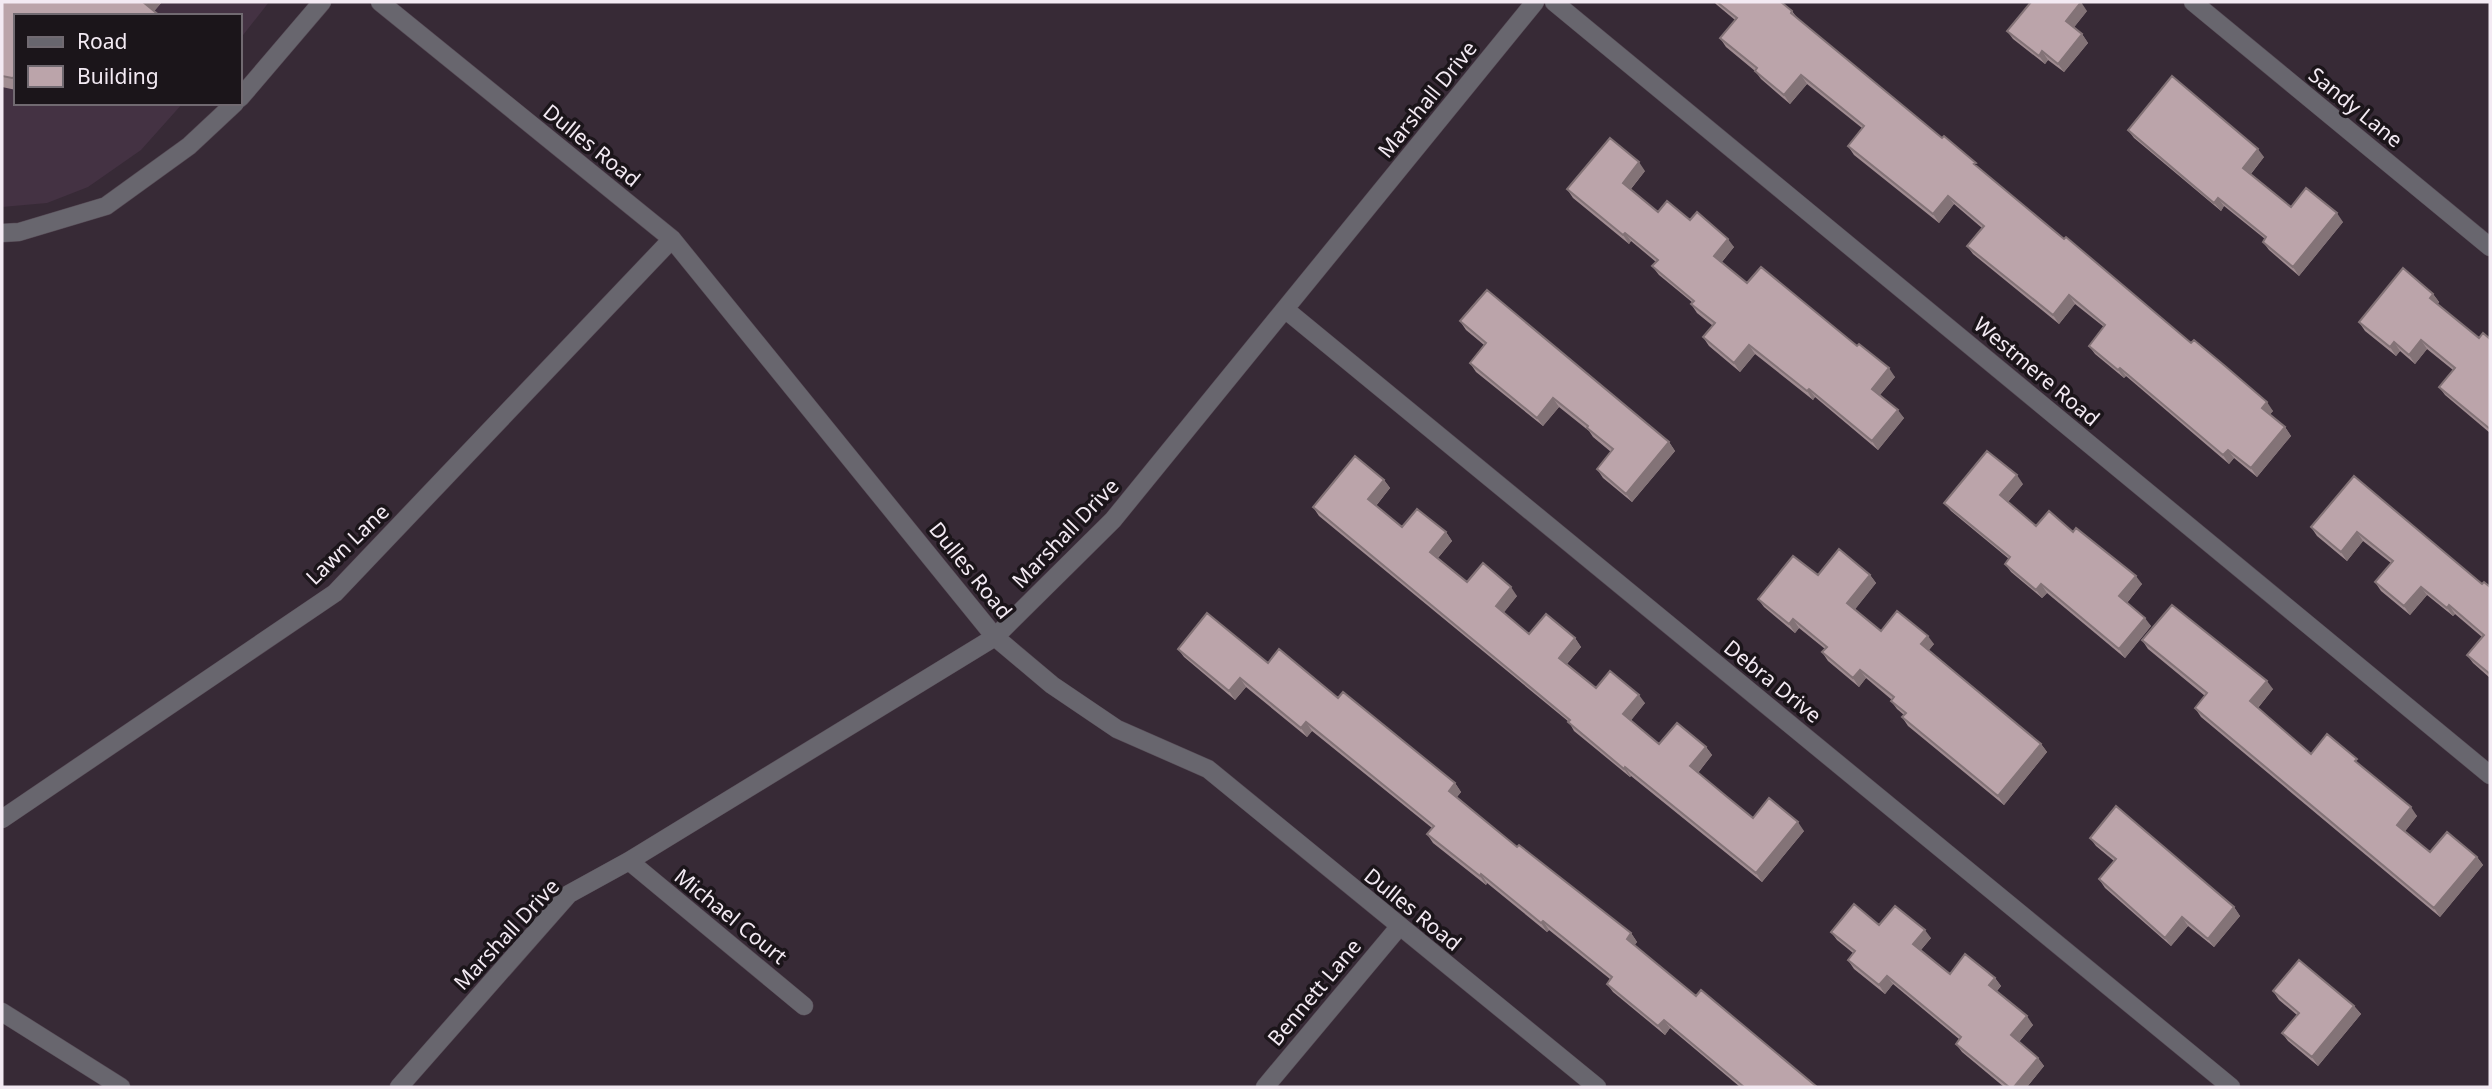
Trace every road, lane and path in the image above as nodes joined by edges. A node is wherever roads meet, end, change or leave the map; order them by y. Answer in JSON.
{"nodes":[{"id":1,"x":322,"y":2,"type":"edge"},
{"id":2,"x":380,"y":2,"type":"edge"},
{"id":3,"x":1535,"y":2,"type":"edge"},
{"id":4,"x":1554,"y":2,"type":"edge"},
{"id":5,"x":2193,"y":2,"type":"edge"},
{"id":6,"x":242,"y":97,"type":"edge"},
{"id":7,"x":233,"y":105,"type":"edge"},
{"id":8,"x":2,"y":233,"type":"edge"},
{"id":9,"x":672,"y":239,"type":"junction"},
{"id":10,"x":2490,"y":247,"type":"edge"},
{"id":11,"x":1286,"y":310,"type":"junction"},
{"id":12,"x":995,"y":637,"type":"junction"},
{"id":13,"x":2490,"y":775,"type":"edge"},
{"id":14,"x":2,"y":819,"type":"edge"},
{"id":15,"x":629,"y":861,"type":"junction"},
{"id":16,"x":1399,"y":927,"type":"junction"},
{"id":17,"x":804,"y":1006,"type":"dead end"},
{"id":18,"x":2,"y":1012,"type":"edge"},
{"id":19,"x":121,"y":1087,"type":"edge"},
{"id":20,"x":399,"y":1087,"type":"edge"},
{"id":21,"x":1265,"y":1087,"type":"edge"},
{"id":22,"x":1597,"y":1087,"type":"edge"},
{"id":23,"x":2231,"y":1087,"type":"edge"}],
"edges":[{"from":1,"to":6,"type":"street"},
{"from":2,"to":9,"type":"street","name":"Dulles Road"},
{"from":3,"to":11,"type":"street","name":"Marshall Drive"},
{"from":4,"to":13,"type":"street","name":"Westmere Road"},
{"from":5,"to":10,"type":"street","name":"Sandy Lane"},
{"from":7,"to":8,"type":"street"},
{"from":9,"to":12,"type":"street","name":"Dulles Road"},
{"from":9,"to":14,"type":"street","name":"Lawn Lane"},
{"from":11,"to":12,"type":"street","name":"Marshall Drive"},
{"from":11,"to":23,"type":"street","name":"Debra Drive"},
{"from":12,"to":15,"type":"street","name":"Marshall Drive"},
{"from":12,"to":16,"type":"street","name":"Dulles Road"},
{"from":15,"to":17,"type":"street","name":"Michael Court"},
{"from":15,"to":20,"type":"street","name":"Marshall Drive"},
{"from":16,"to":21,"type":"street","name":"Bennett Lane"},
{"from":16,"to":22,"type":"street","name":"Dulles Road"},
{"from":18,"to":19,"type":"street"}]}
